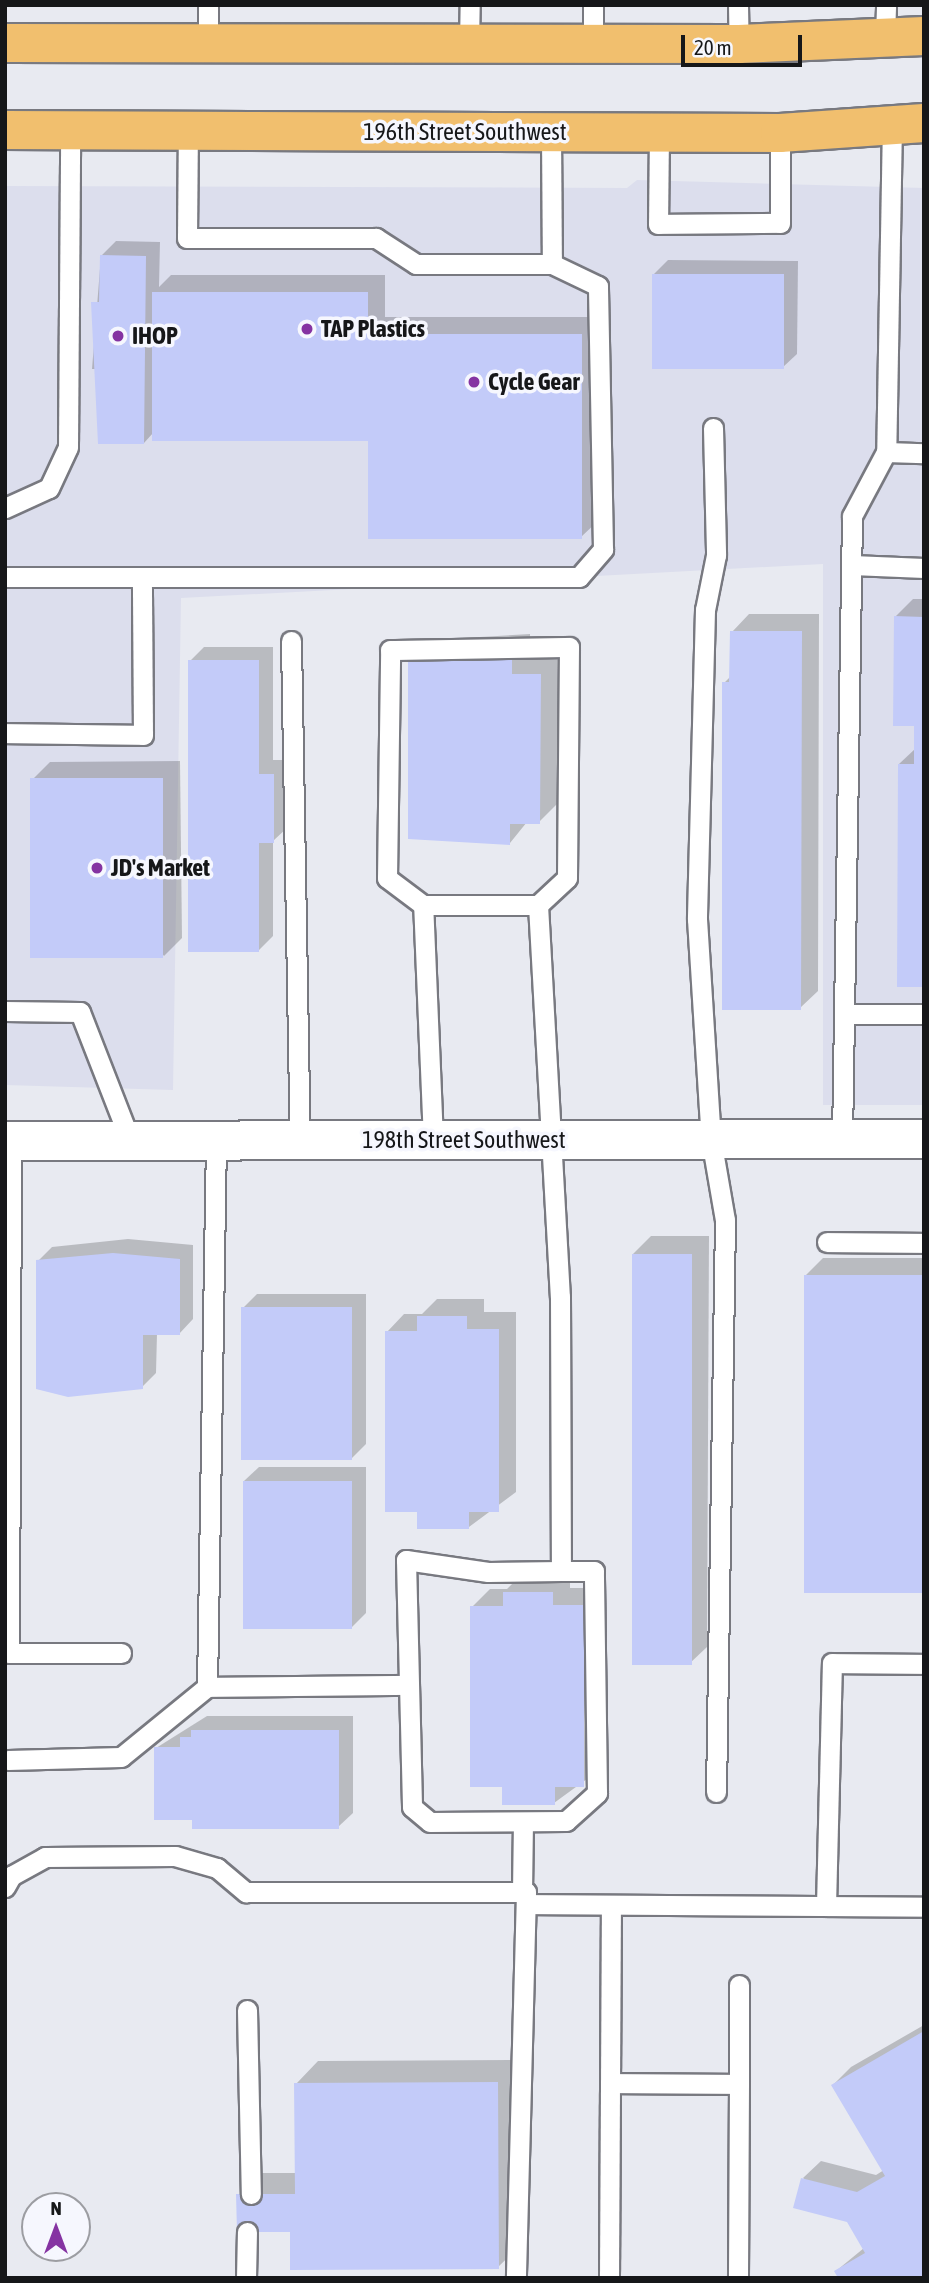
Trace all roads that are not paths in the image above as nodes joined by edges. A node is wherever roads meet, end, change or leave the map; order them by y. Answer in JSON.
{"nodes":[{"id":1,"x":208,"y":5,"type":"edge"},
{"id":2,"x":470,"y":5,"type":"edge"},
{"id":3,"x":593,"y":5,"type":"edge"},
{"id":4,"x":738,"y":5,"type":"edge"},
{"id":5,"x":885,"y":20,"type":"edge"},
{"id":6,"x":924,"y":36,"type":"edge"},
{"id":7,"x":5,"y":43,"type":"edge"},
{"id":8,"x":208,"y":43,"type":"junction"},
{"id":9,"x":469,"y":44,"type":"junction"},
{"id":10,"x":593,"y":44,"type":"junction"},
{"id":11,"x":739,"y":44,"type":"junction"},
{"id":12,"x":908,"y":123,"type":"edge"},
{"id":13,"x":5,"y":131,"type":"edge"},
{"id":14,"x":70,"y":131,"type":"junction"},
{"id":15,"x":188,"y":131,"type":"junction"},
{"id":16,"x":551,"y":132,"type":"junction"},
{"id":17,"x":659,"y":132,"type":"junction"},
{"id":18,"x":780,"y":132,"type":"junction"},
{"id":19,"x":552,"y":264,"type":"junction"},
{"id":20,"x":713,"y":428,"type":"dead end"},
{"id":21,"x":886,"y":452,"type":"junction"},
{"id":22,"x":924,"y":453,"type":"edge"},
{"id":23,"x":5,"y":508,"type":"edge"},
{"id":24,"x":852,"y":565,"type":"junction"},
{"id":25,"x":924,"y":568,"type":"edge"},
{"id":26,"x":5,"y":578,"type":"edge"},
{"id":27,"x":142,"y":578,"type":"junction"},
{"id":28,"x":291,"y":641,"type":"dead end"},
{"id":29,"x":5,"y":733,"type":"edge"},
{"id":30,"x":423,"y":905,"type":"junction"},
{"id":31,"x":538,"y":905,"type":"junction"},
{"id":32,"x":5,"y":1011,"type":"edge"},
{"id":33,"x":845,"y":1014,"type":"junction"},
{"id":34,"x":924,"y":1014,"type":"edge"},
{"id":35,"x":216,"y":1139,"type":"junction"},
{"id":36,"x":547,"y":1139,"type":"junction"},
{"id":37,"x":711,"y":1139,"type":"junction"},
{"id":38,"x":842,"y":1139,"type":"junction"},
{"id":39,"x":924,"y":1139,"type":"edge"},
{"id":40,"x":131,"y":1140,"type":"junction"},
{"id":41,"x":300,"y":1140,"type":"junction"},
{"id":42,"x":433,"y":1140,"type":"junction"},
{"id":43,"x":8,"y":1141,"type":"edge"},
{"id":44,"x":827,"y":1242,"type":"dead end"},
{"id":45,"x":924,"y":1242,"type":"edge"},
{"id":46,"x":561,"y":1571,"type":"junction"},
{"id":47,"x":121,"y":1653,"type":"dead end"},
{"id":48,"x":924,"y":1664,"type":"edge"},
{"id":49,"x":408,"y":1685,"type":"junction"},
{"id":50,"x":206,"y":1687,"type":"junction"},
{"id":51,"x":8,"y":1760,"type":"dead end"},
{"id":52,"x":716,"y":1793,"type":"dead end"},
{"id":53,"x":523,"y":1823,"type":"junction"},
{"id":54,"x":5,"y":1887,"type":"edge"},
{"id":55,"x":524,"y":1898,"type":"junction"},
{"id":56,"x":611,"y":1905,"type":"junction"},
{"id":57,"x":826,"y":1906,"type":"junction"},
{"id":58,"x":924,"y":1907,"type":"edge"},
{"id":59,"x":739,"y":1985,"type":"dead end"},
{"id":60,"x":247,"y":2010,"type":"dead end"},
{"id":61,"x":610,"y":2084,"type":"junction"},
{"id":62,"x":739,"y":2084,"type":"junction"},
{"id":63,"x":251,"y":2194,"type":"dead end"},
{"id":64,"x":247,"y":2232,"type":"dead end"},
{"id":65,"x":246,"y":2278,"type":"edge"},
{"id":66,"x":516,"y":2278,"type":"edge"},
{"id":67,"x":609,"y":2278,"type":"edge"},
{"id":68,"x":738,"y":2278,"type":"edge"}],
"edges":[{"from":1,"to":8,"type":"lane"},
{"from":2,"to":9,"type":"lane"},
{"from":3,"to":10,"type":"lane"},
{"from":4,"to":11,"type":"lane"},
{"from":5,"to":6,"type":"main road"},
{"from":5,"to":11,"type":"main road"},
{"from":7,"to":8,"type":"main road"},
{"from":8,"to":9,"type":"main road"},
{"from":9,"to":10,"type":"main road"},
{"from":10,"to":11,"type":"main road"},
{"from":12,"to":18,"type":"main road","name":"196th Street Southwest"},
{"from":12,"to":21,"type":"lane"},
{"from":13,"to":14,"type":"main road","name":"196th Street Southwest"},
{"from":14,"to":15,"type":"main road","name":"196th Street Southwest"},
{"from":14,"to":23,"type":"lane"},
{"from":15,"to":16,"type":"main road","name":"196th Street Southwest"},
{"from":15,"to":19,"type":"lane"},
{"from":16,"to":17,"type":"main road","name":"196th Street Southwest"},
{"from":16,"to":19,"type":"lane"},
{"from":17,"to":18,"type":"main road","name":"196th Street Southwest"},
{"from":17,"to":18,"type":"lane"},
{"from":19,"to":27,"type":"lane"},
{"from":20,"to":37,"type":"lane"},
{"from":21,"to":22,"type":"lane"},
{"from":21,"to":24,"type":"lane"},
{"from":24,"to":25,"type":"lane"},
{"from":24,"to":33,"type":"lane"},
{"from":26,"to":27,"type":"lane"},
{"from":27,"to":29,"type":"lane"},
{"from":28,"to":41,"type":"lane"},
{"from":30,"to":31,"type":"lane"},
{"from":30,"to":31,"type":"lane"},
{"from":30,"to":42,"type":"lane"},
{"from":31,"to":36,"type":"lane"},
{"from":32,"to":40,"type":"lane"},
{"from":33,"to":34,"type":"lane"},
{"from":33,"to":38,"type":"lane"},
{"from":35,"to":40,"type":"street","name":"198th Street Southwest"},
{"from":35,"to":41,"type":"street","name":"198th Street Southwest"},
{"from":35,"to":50,"type":"lane"},
{"from":36,"to":37,"type":"street","name":"198th Street Southwest"},
{"from":36,"to":42,"type":"street","name":"198th Street Southwest"},
{"from":36,"to":46,"type":"lane"},
{"from":37,"to":38,"type":"street","name":"198th Street Southwest"},
{"from":37,"to":52,"type":"lane"},
{"from":38,"to":39,"type":"street","name":"198th Street Southwest"},
{"from":40,"to":43,"type":"street","name":"198th Street Southwest"},
{"from":41,"to":42,"type":"street","name":"198th Street Southwest"},
{"from":43,"to":47,"type":"lane"},
{"from":44,"to":45,"type":"lane"},
{"from":46,"to":49,"type":"lane"},
{"from":46,"to":53,"type":"lane"},
{"from":48,"to":57,"type":"lane"},
{"from":49,"to":50,"type":"lane"},
{"from":49,"to":53,"type":"lane"},
{"from":50,"to":51,"type":"lane"},
{"from":53,"to":55,"type":"lane"},
{"from":54,"to":55,"type":"lane"},
{"from":55,"to":56,"type":"lane"},
{"from":55,"to":66,"type":"lane"},
{"from":56,"to":57,"type":"lane"},
{"from":56,"to":61,"type":"lane"},
{"from":57,"to":58,"type":"lane"},
{"from":59,"to":62,"type":"lane"},
{"from":60,"to":63,"type":"lane"},
{"from":61,"to":62,"type":"lane"},
{"from":61,"to":67,"type":"lane"},
{"from":62,"to":68,"type":"lane"},
{"from":64,"to":65,"type":"lane"}]}
